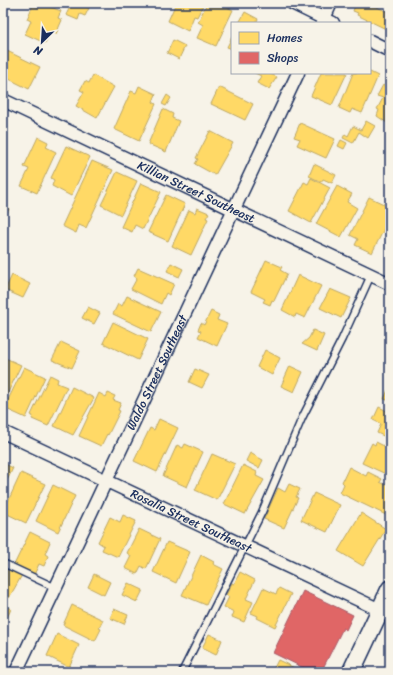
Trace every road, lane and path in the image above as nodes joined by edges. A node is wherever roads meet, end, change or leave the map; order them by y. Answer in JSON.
{"nodes":[{"id":1,"x":292,"y":3,"type":"edge"},
{"id":2,"x":331,"y":3,"type":"edge"},
{"id":3,"x":326,"y":22,"type":"edge"},
{"id":4,"x":371,"y":42,"type":"edge"},
{"id":5,"x":390,"y":51,"type":"edge"},
{"id":6,"x":298,"y":74,"type":"edge"},
{"id":7,"x":3,"y":100,"type":"edge"},
{"id":8,"x":234,"y":210,"type":"junction"},
{"id":9,"x":371,"y":275,"type":"junction"},
{"id":10,"x":390,"y":284,"type":"edge"},
{"id":11,"x":3,"y":432,"type":"edge"},
{"id":12,"x":107,"y":481,"type":"junction"},
{"id":13,"x":245,"y":546,"type":"junction"},
{"id":14,"x":3,"y":563,"type":"edge"},
{"id":15,"x":56,"y":588,"type":"junction"},
{"id":16,"x":390,"y":589,"type":"edge"},
{"id":17,"x":380,"y":610,"type":"junction"},
{"id":18,"x":16,"y":672,"type":"edge"},
{"id":19,"x":182,"y":672,"type":"edge"},
{"id":20,"x":351,"y":672,"type":"edge"}],
"edges":[{"from":1,"to":3,"type":"street"},
{"from":2,"to":3,"type":"street"},
{"from":4,"to":5,"type":"street"},
{"from":6,"to":8,"type":"street","name":"Waldo Street Southeast"},
{"from":7,"to":8,"type":"street","name":"Killian Street Southeast"},
{"from":8,"to":9,"type":"street","name":"Killian Street Southeast"},
{"from":8,"to":12,"type":"street","name":"Waldo Street Southeast"},
{"from":9,"to":10,"type":"street","name":"Killian Street Southeast"},
{"from":9,"to":13,"type":"lane"},
{"from":11,"to":12,"type":"street","name":"Rosalia Street Southeast"},
{"from":12,"to":13,"type":"street","name":"Rosalia Street Southeast"},
{"from":12,"to":15,"type":"street","name":"Waldo Street Southeast"},
{"from":13,"to":17,"type":"street","name":"Rosalia Street Southeast"},
{"from":13,"to":19,"type":"lane"},
{"from":14,"to":15,"type":"lane"},
{"from":15,"to":18,"type":"street","name":"Waldo Street Southeast"},
{"from":16,"to":17,"type":"main road"},
{"from":17,"to":20,"type":"main road"}]}
